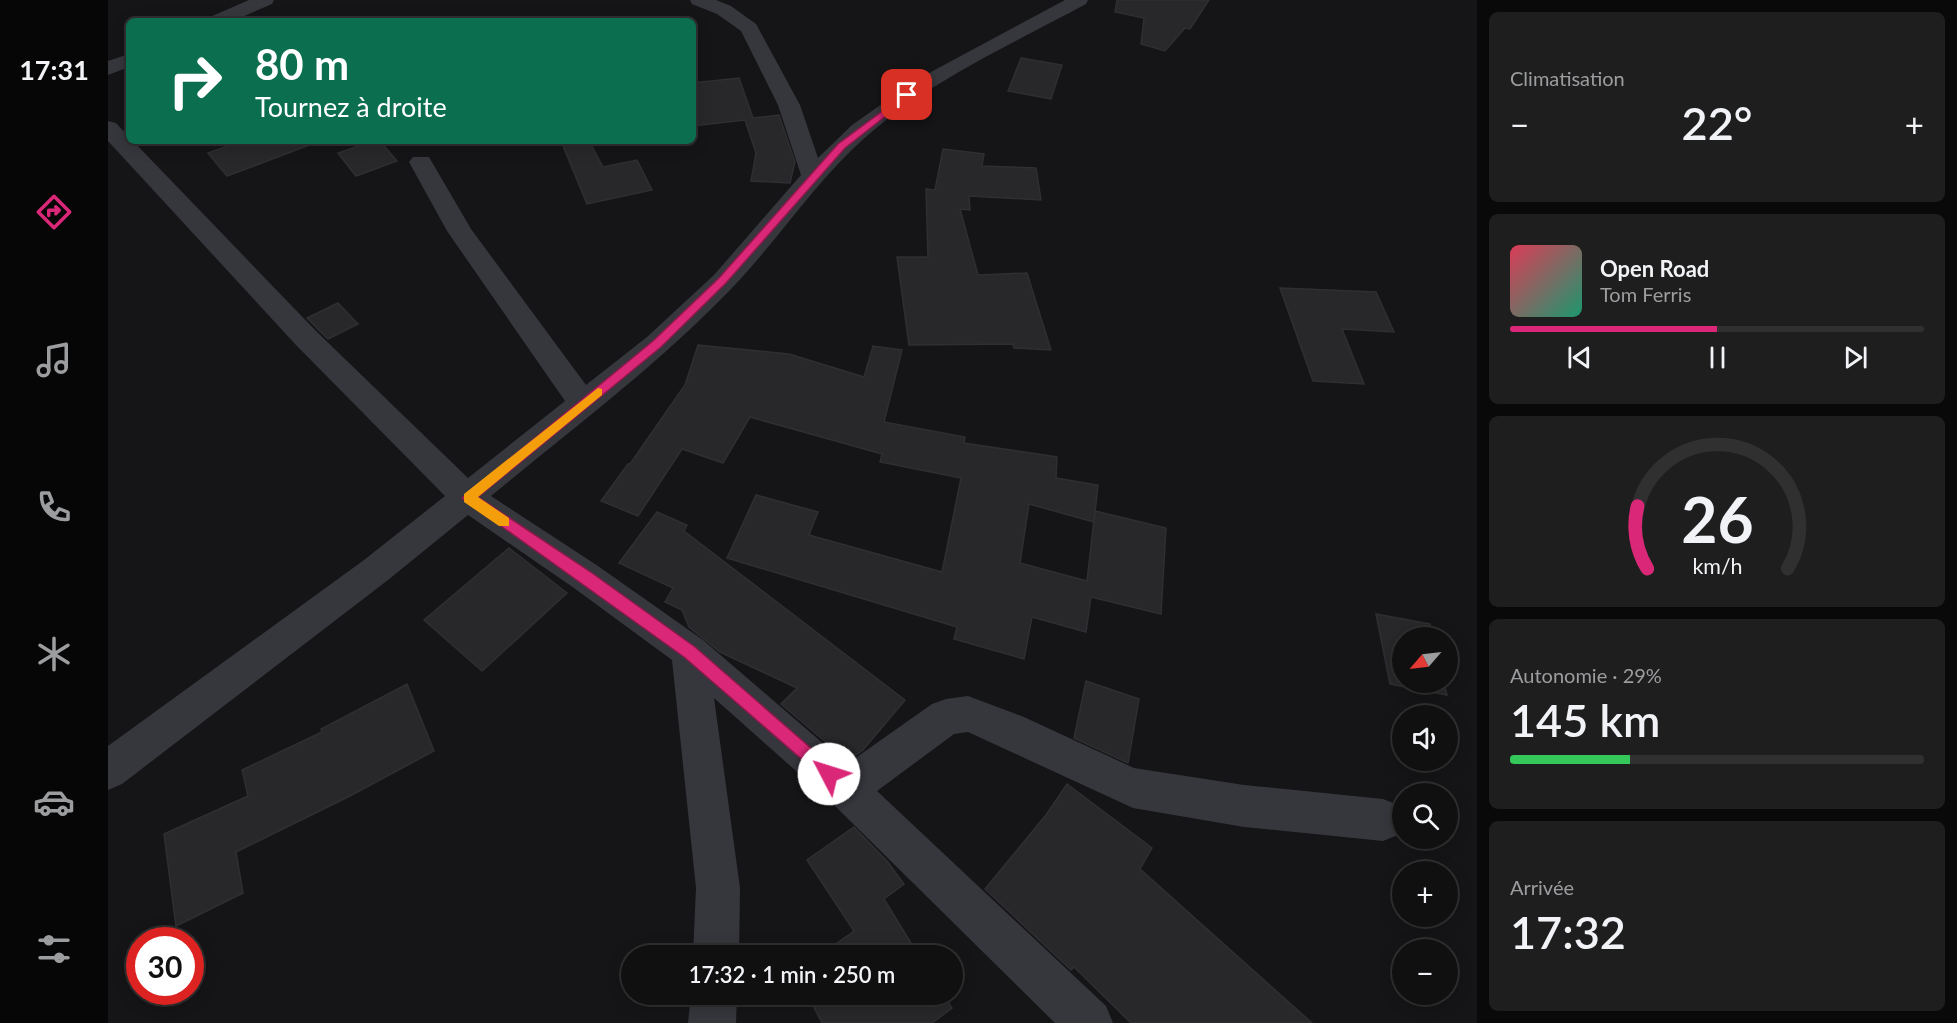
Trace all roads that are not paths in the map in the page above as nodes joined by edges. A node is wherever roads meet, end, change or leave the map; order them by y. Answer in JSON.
{"nodes":[{"id":1,"x":265,"y":0,"type":"edge"},
{"id":2,"x":699,"y":0,"type":"edge"},
{"id":3,"x":1079,"y":0,"type":"edge"},
{"id":4,"x":224,"y":18,"type":"edge"},
{"id":5,"x":126,"y":61,"type":"edge"},
{"id":6,"x":108,"y":69,"type":"edge"},
{"id":7,"x":108,"y":128,"type":"edge"},
{"id":8,"x":422,"y":162,"type":"dead end"},
{"id":9,"x":813,"y":176,"type":"junction"},
{"id":10,"x":583,"y":404,"type":"junction"},
{"id":11,"x":468,"y":498,"type":"junction"},
{"id":12,"x":690,"y":652,"type":"junction"},
{"id":13,"x":108,"y":770,"type":"edge"},
{"id":14,"x":846,"y":789,"type":"junction"},
{"id":15,"x":1383,"y":820,"type":"dead end"},
{"id":16,"x":716,"y":945,"type":"edge"},
{"id":17,"x":713,"y":1005,"type":"edge"},
{"id":18,"x":712,"y":1023,"type":"edge"},
{"id":19,"x":1089,"y":1023,"type":"edge"}],
"edges":[{"from":1,"to":4,"type":"street"},
{"from":2,"to":9,"type":"street"},
{"from":3,"to":9,"type":"street"},
{"from":5,"to":6,"type":"street"},
{"from":7,"to":11,"type":"street"},
{"from":8,"to":10,"type":"street"},
{"from":9,"to":10,"type":"street"},
{"from":10,"to":11,"type":"street"},
{"from":11,"to":12,"type":"street"},
{"from":11,"to":13,"type":"street"},
{"from":12,"to":14,"type":"street"},
{"from":12,"to":16,"type":"street"},
{"from":14,"to":15,"type":"street"},
{"from":14,"to":19,"type":"street"},
{"from":17,"to":18,"type":"street"}]}
